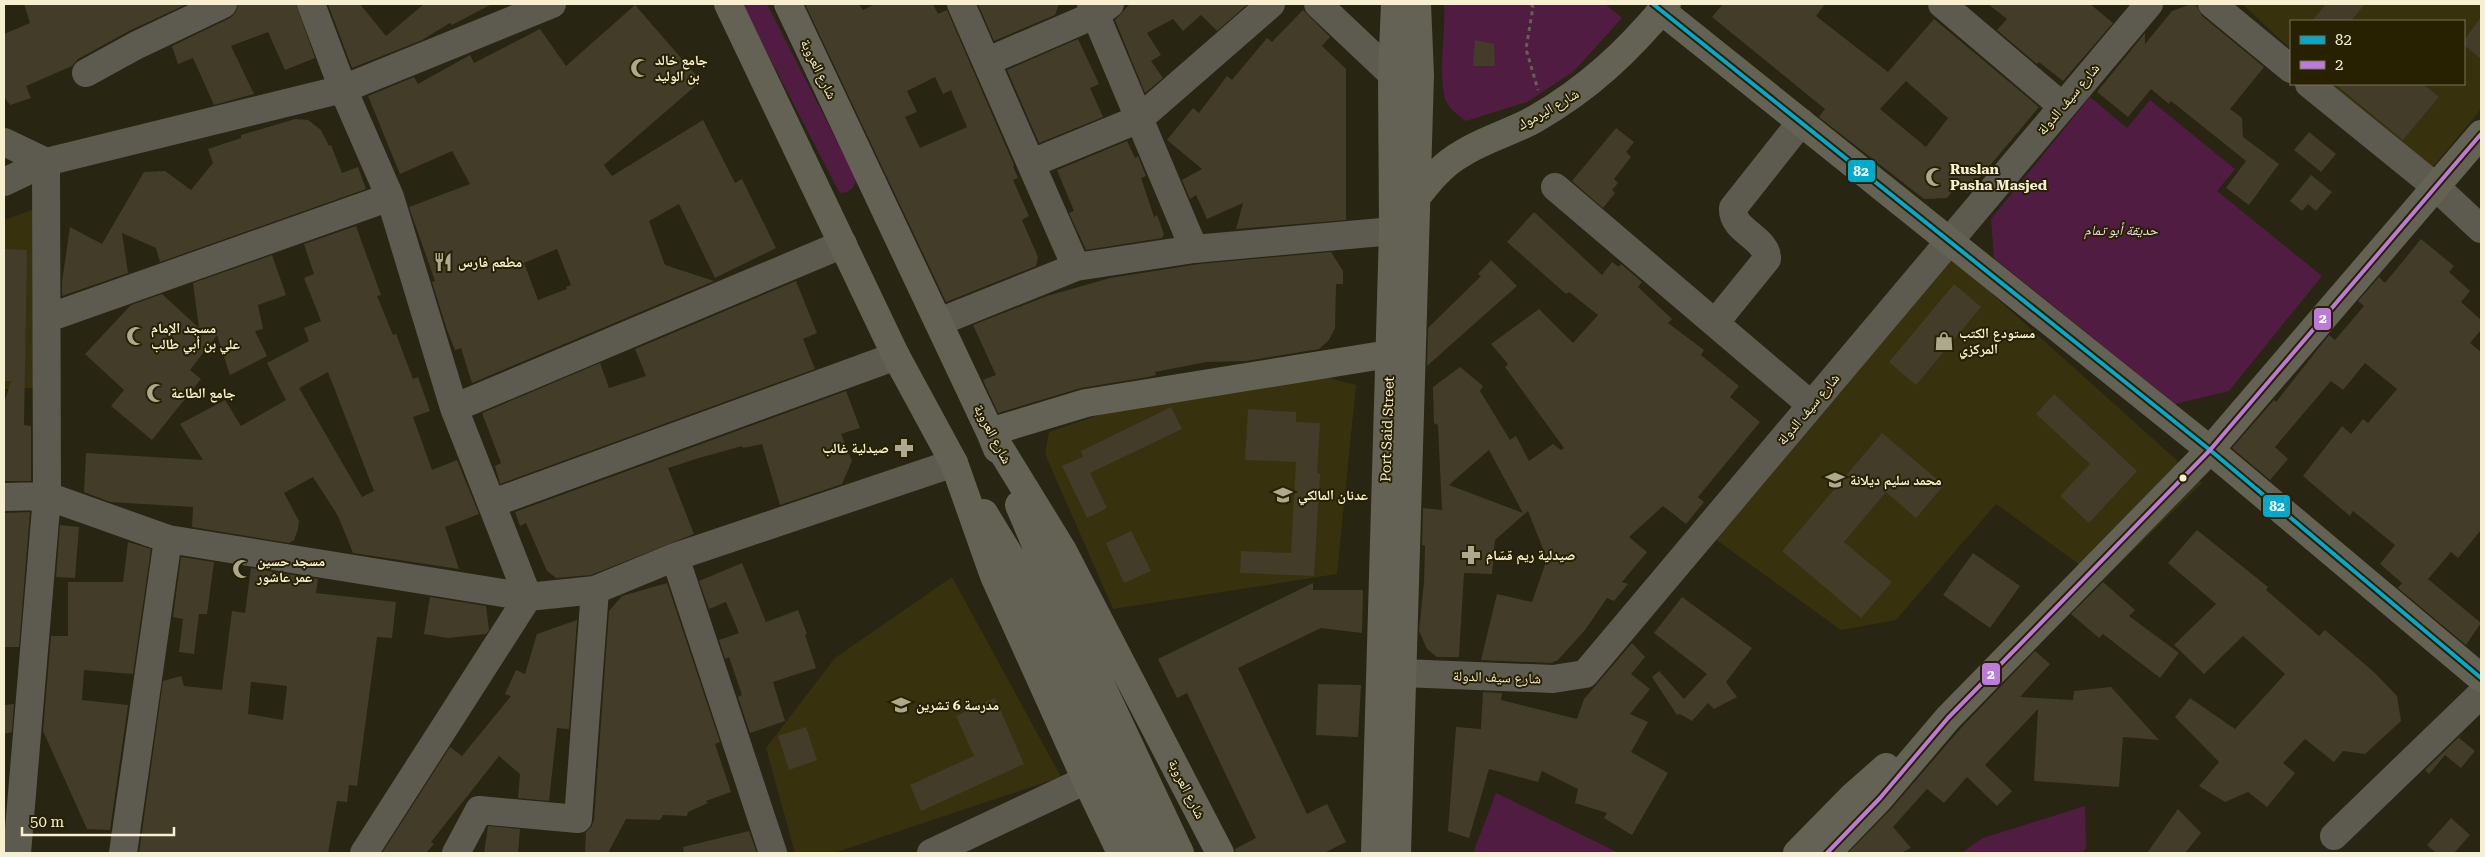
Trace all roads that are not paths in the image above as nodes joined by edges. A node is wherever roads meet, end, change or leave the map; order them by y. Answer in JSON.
{"nodes":[{"id":1,"x":223,"y":4,"type":"edge"},
{"id":2,"x":311,"y":4,"type":"edge"},
{"id":3,"x":552,"y":4,"type":"edge"},
{"id":4,"x":728,"y":4,"type":"edge"},
{"id":5,"x":788,"y":4,"type":"edge"},
{"id":6,"x":961,"y":4,"type":"edge"},
{"id":7,"x":1271,"y":4,"type":"edge"},
{"id":8,"x":1318,"y":4,"type":"edge"},
{"id":9,"x":1395,"y":4,"type":"edge"},
{"id":10,"x":1417,"y":4,"type":"edge"},
{"id":11,"x":1942,"y":4,"type":"edge"},
{"id":12,"x":2149,"y":4,"type":"edge"},
{"id":13,"x":2212,"y":4,"type":"edge"},
{"id":14,"x":1661,"y":6,"type":"edge"},
{"id":15,"x":1099,"y":7,"type":"edge"},
{"id":16,"x":988,"y":61,"type":"junction"},
{"id":17,"x":2290,"y":68,"type":"edge"},
{"id":18,"x":86,"y":73,"type":"dead end"},
{"id":19,"x":1392,"y":74,"type":"junction"},
{"id":20,"x":2310,"y":85,"type":"edge"},
{"id":21,"x":343,"y":89,"type":"junction"},
{"id":22,"x":2062,"y":106,"type":"junction"},
{"id":23,"x":1140,"y":119,"type":"junction"},
{"id":24,"x":1801,"y":122,"type":"junction"},
{"id":25,"x":2481,"y":134,"type":"edge"},
{"id":26,"x":4,"y":142,"type":"edge"},
{"id":27,"x":46,"y":162,"type":"junction"},
{"id":28,"x":1032,"y":163,"type":"junction"},
{"id":29,"x":4,"y":182,"type":"edge"},
{"id":30,"x":1555,"y":187,"type":"dead end"},
{"id":31,"x":2436,"y":187,"type":"junction"},
{"id":32,"x":390,"y":197,"type":"junction"},
{"id":33,"x":1416,"y":198,"type":"junction"},
{"id":34,"x":2481,"y":229,"type":"edge"},
{"id":35,"x":1393,"y":231,"type":"junction"},
{"id":36,"x":1949,"y":241,"type":"junction"},
{"id":37,"x":843,"y":244,"type":"junction"},
{"id":38,"x":1194,"y":249,"type":"junction"},
{"id":39,"x":1076,"y":267,"type":"junction"},
{"id":40,"x":48,"y":318,"type":"junction"},
{"id":41,"x":939,"y":322,"type":"junction"},
{"id":42,"x":1715,"y":324,"type":"junction"},
{"id":43,"x":1389,"y":354,"type":"junction"},
{"id":44,"x":896,"y":356,"type":"junction"},
{"id":45,"x":1811,"y":405,"type":"junction"},
{"id":46,"x":454,"y":408,"type":"junction"},
{"id":47,"x":990,"y":432,"type":"junction"},
{"id":48,"x":2210,"y":450,"type":"junction"},
{"id":49,"x":954,"y":463,"type":"junction"},
{"id":50,"x":4,"y":496,"type":"edge"},
{"id":51,"x":47,"y":496,"type":"junction"},
{"id":52,"x":493,"y":504,"type":"junction"},
{"id":53,"x":168,"y":539,"type":"junction"},
{"id":54,"x":675,"y":557,"type":"junction"},
{"id":55,"x":595,"y":590,"type":"junction"},
{"id":56,"x":528,"y":597,"type":"junction"},
{"id":57,"x":1402,"y":673,"type":"junction"},
{"id":58,"x":2481,"y":678,"type":"edge"},
{"id":59,"x":2481,"y":694,"type":"edge"},
{"id":60,"x":1948,"y":718,"type":"junction"},
{"id":61,"x":1086,"y":780,"type":"junction"},
{"id":62,"x":2334,"y":836,"type":"dead end"},
{"id":63,"x":17,"y":853,"type":"edge"},
{"id":64,"x":123,"y":853,"type":"edge"},
{"id":65,"x":364,"y":853,"type":"edge"},
{"id":66,"x":456,"y":853,"type":"edge"},
{"id":67,"x":773,"y":853,"type":"edge"},
{"id":68,"x":931,"y":853,"type":"edge"},
{"id":69,"x":1121,"y":853,"type":"edge"},
{"id":70,"x":1151,"y":853,"type":"edge"},
{"id":71,"x":1180,"y":853,"type":"edge"},
{"id":72,"x":1220,"y":853,"type":"edge"},
{"id":73,"x":1375,"y":853,"type":"edge"},
{"id":74,"x":1397,"y":853,"type":"edge"},
{"id":75,"x":1797,"y":853,"type":"edge"},
{"id":76,"x":1827,"y":853,"type":"edge"}],
"edges":[{"from":1,"to":18,"type":"street"},
{"from":2,"to":21,"type":"street"},
{"from":3,"to":21,"type":"street"},
{"from":4,"to":37,"type":"main road"},
{"from":5,"to":41,"type":"main road","name":"شارع العروبة"},
{"from":6,"to":16,"type":"street"},
{"from":7,"to":23,"type":"street"},
{"from":8,"to":19,"type":"street"},
{"from":9,"to":19,"type":"main road","name":"Port Said Street"},
{"from":10,"to":33,"type":"main road"},
{"from":11,"to":22,"type":"street"},
{"from":12,"to":22,"type":"street","name":"شارع سيف الدولة"},
{"from":13,"to":17,"type":"street"},
{"from":14,"to":24,"type":"main road"},
{"from":14,"to":33,"type":"main road","name":"شارع اليرموك"},
{"from":15,"to":16,"type":"street"},
{"from":15,"to":23,"type":"street"},
{"from":16,"to":28,"type":"street"},
{"from":19,"to":35,"type":"main road","name":"Port Said Street"},
{"from":20,"to":31,"type":"street"},
{"from":21,"to":27,"type":"street"},
{"from":21,"to":32,"type":"street"},
{"from":22,"to":36,"type":"street","name":"شارع سيف الدولة"},
{"from":23,"to":28,"type":"street"},
{"from":23,"to":38,"type":"street"},
{"from":24,"to":36,"type":"main road"},
{"from":24,"to":42,"type":"street"},
{"from":25,"to":31,"type":"main road"},
{"from":26,"to":27,"type":"street"},
{"from":27,"to":29,"type":"street"},
{"from":27,"to":40,"type":"street"},
{"from":28,"to":39,"type":"street"},
{"from":30,"to":42,"type":"street"},
{"from":31,"to":34,"type":"street"},
{"from":31,"to":48,"type":"main road"},
{"from":32,"to":40,"type":"street"},
{"from":32,"to":46,"type":"street"},
{"from":33,"to":57,"type":"main road"},
{"from":35,"to":38,"type":"street"},
{"from":35,"to":43,"type":"main road","name":"Port Said Street"},
{"from":36,"to":45,"type":"street","name":"شارع سيف الدولة"},
{"from":36,"to":48,"type":"main road"},
{"from":37,"to":44,"type":"main road"},
{"from":37,"to":46,"type":"street"},
{"from":38,"to":39,"type":"street"},
{"from":39,"to":41,"type":"street"},
{"from":40,"to":51,"type":"street"},
{"from":41,"to":47,"type":"main road","name":"شارع العروبة"},
{"from":42,"to":45,"type":"street"},
{"from":43,"to":47,"type":"main road"},
{"from":43,"to":73,"type":"main road","name":"Port Said Street"},
{"from":44,"to":49,"type":"main road"},
{"from":44,"to":52,"type":"street"},
{"from":45,"to":57,"type":"street","name":"شارع سيف الدولة"},
{"from":46,"to":52,"type":"street"},
{"from":47,"to":71,"type":"main road"},
{"from":47,"to":72,"type":"main road","name":"شارع العروبة"},
{"from":48,"to":58,"type":"main road"},
{"from":48,"to":60,"type":"main road"},
{"from":49,"to":54,"type":"street"},
{"from":49,"to":61,"type":"main road"},
{"from":49,"to":70,"type":"main road"},
{"from":50,"to":51,"type":"street"},
{"from":51,"to":53,"type":"street"},
{"from":51,"to":63,"type":"street"},
{"from":52,"to":56,"type":"street"},
{"from":53,"to":56,"type":"street"},
{"from":53,"to":64,"type":"street"},
{"from":54,"to":55,"type":"street"},
{"from":54,"to":67,"type":"street"},
{"from":55,"to":56,"type":"street"},
{"from":55,"to":66,"type":"street"},
{"from":56,"to":65,"type":"street"},
{"from":57,"to":74,"type":"main road"},
{"from":59,"to":62,"type":"street"},
{"from":60,"to":75,"type":"main road"},
{"from":60,"to":76,"type":"main road"},
{"from":61,"to":68,"type":"street"},
{"from":61,"to":69,"type":"main road"}]}
